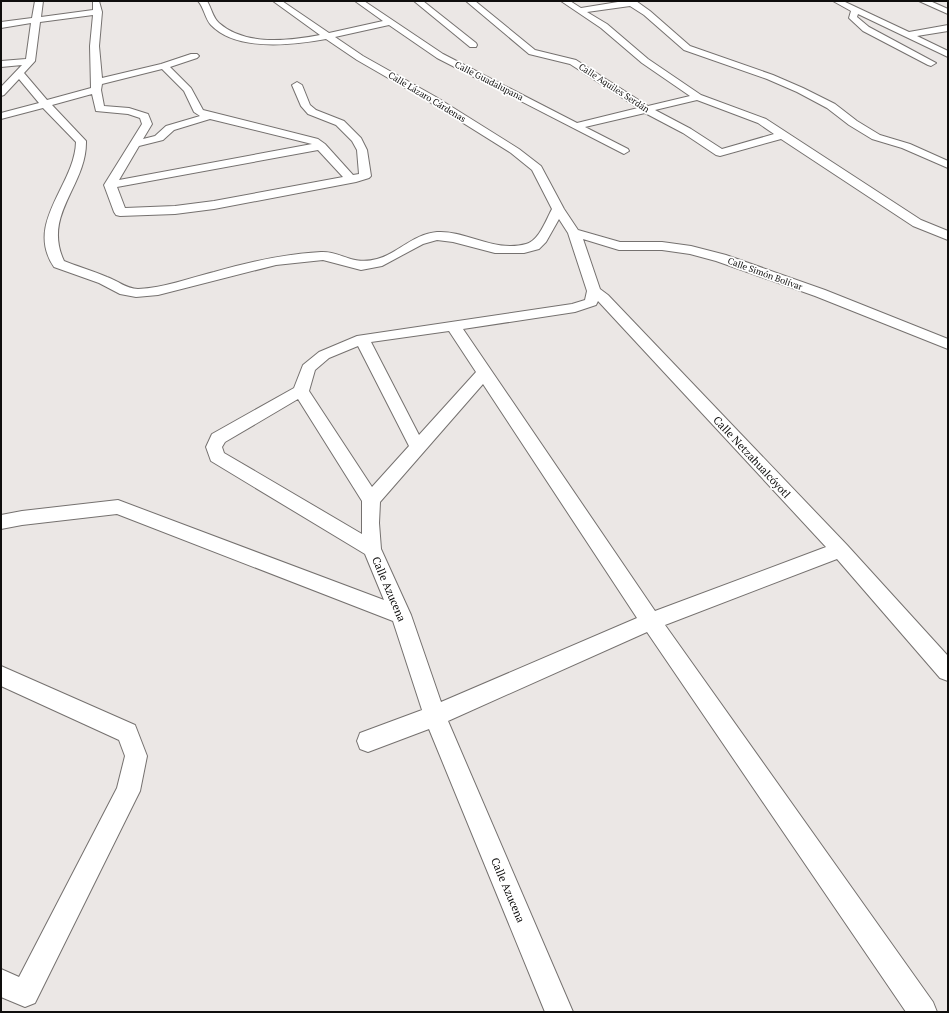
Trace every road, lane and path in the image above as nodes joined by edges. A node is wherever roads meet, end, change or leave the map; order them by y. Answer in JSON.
{"nodes":[{"id":1,"x":39,"y":1,"type":"edge"},
{"id":2,"x":96,"y":1,"type":"edge"},
{"id":3,"x":202,"y":1,"type":"edge"},
{"id":4,"x":277,"y":1,"type":"edge"},
{"id":5,"x":359,"y":1,"type":"edge"},
{"id":6,"x":418,"y":1,"type":"edge"},
{"id":7,"x":470,"y":1,"type":"edge"},
{"id":8,"x":565,"y":1,"type":"edge"},
{"id":9,"x":837,"y":1,"type":"edge"},
{"id":10,"x":923,"y":1,"type":"edge"},
{"id":11,"x":630,"y":2,"type":"edge"},
{"id":12,"x":582,"y":10,"type":"junction"},
{"id":13,"x":855,"y":10,"type":"junction"},
{"id":14,"x":98,"y":12,"type":"junction"},
{"id":15,"x":948,"y":12,"type":"edge"},
{"id":16,"x":36,"y":20,"type":"junction"},
{"id":17,"x":391,"y":22,"type":"junction"},
{"id":18,"x":1,"y":25,"type":"edge"},
{"id":19,"x":948,"y":28,"type":"edge"},
{"id":20,"x":328,"y":35,"type":"junction"},
{"id":21,"x":907,"y":35,"type":"junction"},
{"id":22,"x":473,"y":44,"type":"dead end"},
{"id":23,"x":948,"y":54,"type":"edge"},
{"id":24,"x":194,"y":56,"type":"dead end"},
{"id":25,"x":30,"y":61,"type":"junction"},
{"id":26,"x":931,"y":63,"type":"dead end"},
{"id":27,"x":1,"y":64,"type":"edge"},
{"id":28,"x":164,"y":66,"type":"junction"},
{"id":29,"x":20,"y":74,"type":"junction"},
{"id":30,"x":297,"y":85,"type":"dead end"},
{"id":31,"x":97,"y":86,"type":"junction"},
{"id":32,"x":1,"y":93,"type":"edge"},
{"id":33,"x":698,"y":97,"type":"junction"},
{"id":34,"x":46,"y":103,"type":"junction"},
{"id":35,"x":647,"y":110,"type":"junction"},
{"id":36,"x":1,"y":116,"type":"edge"},
{"id":37,"x":210,"y":116,"type":"junction"},
{"id":38,"x":240,"y":123,"type":"junction"},
{"id":39,"x":576,"y":126,"type":"junction"},
{"id":40,"x":211,"y":128,"type":"dead end"},
{"id":41,"x":196,"y":131,"type":"dead end"},
{"id":42,"x":782,"y":135,"type":"junction"},
{"id":43,"x":159,"y":138,"type":"junction"},
{"id":44,"x":135,"y":144,"type":"junction"},
{"id":45,"x":321,"y":146,"type":"junction"},
{"id":46,"x":624,"y":151,"type":"dead end"},
{"id":47,"x":948,"y":165,"type":"edge"},
{"id":48,"x":352,"y":180,"type":"junction"},
{"id":49,"x":110,"y":185,"type":"junction"},
{"id":50,"x":558,"y":209,"type":"junction"},
{"id":51,"x":574,"y":234,"type":"junction"},
{"id":52,"x":948,"y":236,"type":"edge"},
{"id":53,"x":594,"y":291,"type":"junction"},
{"id":54,"x":453,"y":325,"type":"junction"},
{"id":55,"x":362,"y":339,"type":"junction"},
{"id":56,"x":948,"y":344,"type":"edge"},
{"id":57,"x":484,"y":373,"type":"junction"},
{"id":58,"x":301,"y":391,"type":"junction"},
{"id":59,"x":418,"y":448,"type":"junction"},
{"id":60,"x":371,"y":500,"type":"junction"},
{"id":61,"x":1,"y":522,"type":"edge"},
{"id":62,"x":372,"y":549,"type":"junction"},
{"id":63,"x":840,"y":550,"type":"junction"},
{"id":64,"x":400,"y":614,"type":"junction"},
{"id":65,"x":651,"y":621,"type":"junction"},
{"id":66,"x":948,"y":671,"type":"edge"},
{"id":67,"x":1,"y":676,"type":"edge"},
{"id":68,"x":435,"y":716,"type":"junction"},
{"id":69,"x":368,"y":741,"type":"dead end"},
{"id":70,"x":1,"y":983,"type":"edge"},
{"id":71,"x":559,"y":1012,"type":"edge"},
{"id":72,"x":923,"y":1012,"type":"edge"}],
"edges":[{"from":1,"to":16,"type":"street"},
{"from":2,"to":14,"type":"street"},
{"from":3,"to":20,"type":"street"},
{"from":4,"to":20,"type":"street","name":"Calle Lázaro Cárdenas"},
{"from":5,"to":17,"type":"street","name":"Calle Guadalupana"},
{"from":6,"to":22,"type":"street"},
{"from":7,"to":35,"type":"street","name":"Calle Aquiles Serdán"},
{"from":8,"to":12,"type":"street"},
{"from":9,"to":13,"type":"street"},
{"from":10,"to":15,"type":"street"},
{"from":11,"to":12,"type":"street"},
{"from":11,"to":47,"type":"street"},
{"from":12,"to":33,"type":"street"},
{"from":13,"to":21,"type":"street"},
{"from":13,"to":26,"type":"street"},
{"from":14,"to":16,"type":"street"},
{"from":14,"to":31,"type":"street"},
{"from":16,"to":18,"type":"street"},
{"from":16,"to":25,"type":"street"},
{"from":17,"to":20,"type":"street"},
{"from":17,"to":39,"type":"street","name":"Calle Guadalupana"},
{"from":19,"to":21,"type":"street"},
{"from":20,"to":50,"type":"street","name":"Calle Lázaro Cárdenas"},
{"from":21,"to":23,"type":"street"},
{"from":24,"to":28,"type":"street"},
{"from":25,"to":27,"type":"street"},
{"from":25,"to":29,"type":"street"},
{"from":28,"to":31,"type":"street"},
{"from":28,"to":37,"type":"street"},
{"from":29,"to":32,"type":"street"},
{"from":29,"to":34,"type":"street"},
{"from":30,"to":48,"type":"street"},
{"from":31,"to":34,"type":"street"},
{"from":31,"to":44,"type":"street"},
{"from":33,"to":35,"type":"street"},
{"from":33,"to":42,"type":"street"},
{"from":34,"to":36,"type":"street"},
{"from":34,"to":50,"type":"street"},
{"from":35,"to":39,"type":"street"},
{"from":35,"to":42,"type":"street","name":"Calle Aquiles Serdán"},
{"from":37,"to":38,"type":"street"},
{"from":37,"to":43,"type":"street"},
{"from":38,"to":40,"type":"street"},
{"from":38,"to":45,"type":"street"},
{"from":39,"to":46,"type":"street","name":"Calle Guadalupana"},
{"from":41,"to":43,"type":"street"},
{"from":42,"to":52,"type":"street"},
{"from":43,"to":44,"type":"street"},
{"from":44,"to":49,"type":"street"},
{"from":45,"to":48,"type":"street"},
{"from":45,"to":49,"type":"street"},
{"from":48,"to":49,"type":"street"},
{"from":50,"to":51,"type":"street","name":"Calle Lázaro Cárdenas"},
{"from":51,"to":53,"type":"street"},
{"from":51,"to":56,"type":"street","name":"Calle Simón Bolívar"},
{"from":53,"to":54,"type":"street"},
{"from":53,"to":63,"type":"street","name":"Calle Netzahualcóyotl"},
{"from":54,"to":55,"type":"street"},
{"from":54,"to":57,"type":"street"},
{"from":55,"to":58,"type":"street"},
{"from":55,"to":59,"type":"street"},
{"from":57,"to":59,"type":"street"},
{"from":57,"to":65,"type":"street"},
{"from":58,"to":60,"type":"street"},
{"from":58,"to":62,"type":"street"},
{"from":59,"to":60,"type":"street"},
{"from":60,"to":62,"type":"street","name":"Calle Azucena"},
{"from":61,"to":64,"type":"street"},
{"from":62,"to":64,"type":"street","name":"Calle Azucena"},
{"from":63,"to":65,"type":"street"},
{"from":63,"to":66,"type":"street","name":"Calle Netzahualcóyotl"},
{"from":64,"to":68,"type":"street","name":"Calle Azucena"},
{"from":65,"to":68,"type":"street"},
{"from":65,"to":72,"type":"street"},
{"from":67,"to":70,"type":"street"},
{"from":68,"to":69,"type":"street"},
{"from":68,"to":71,"type":"street","name":"Calle Azucena"}]}
